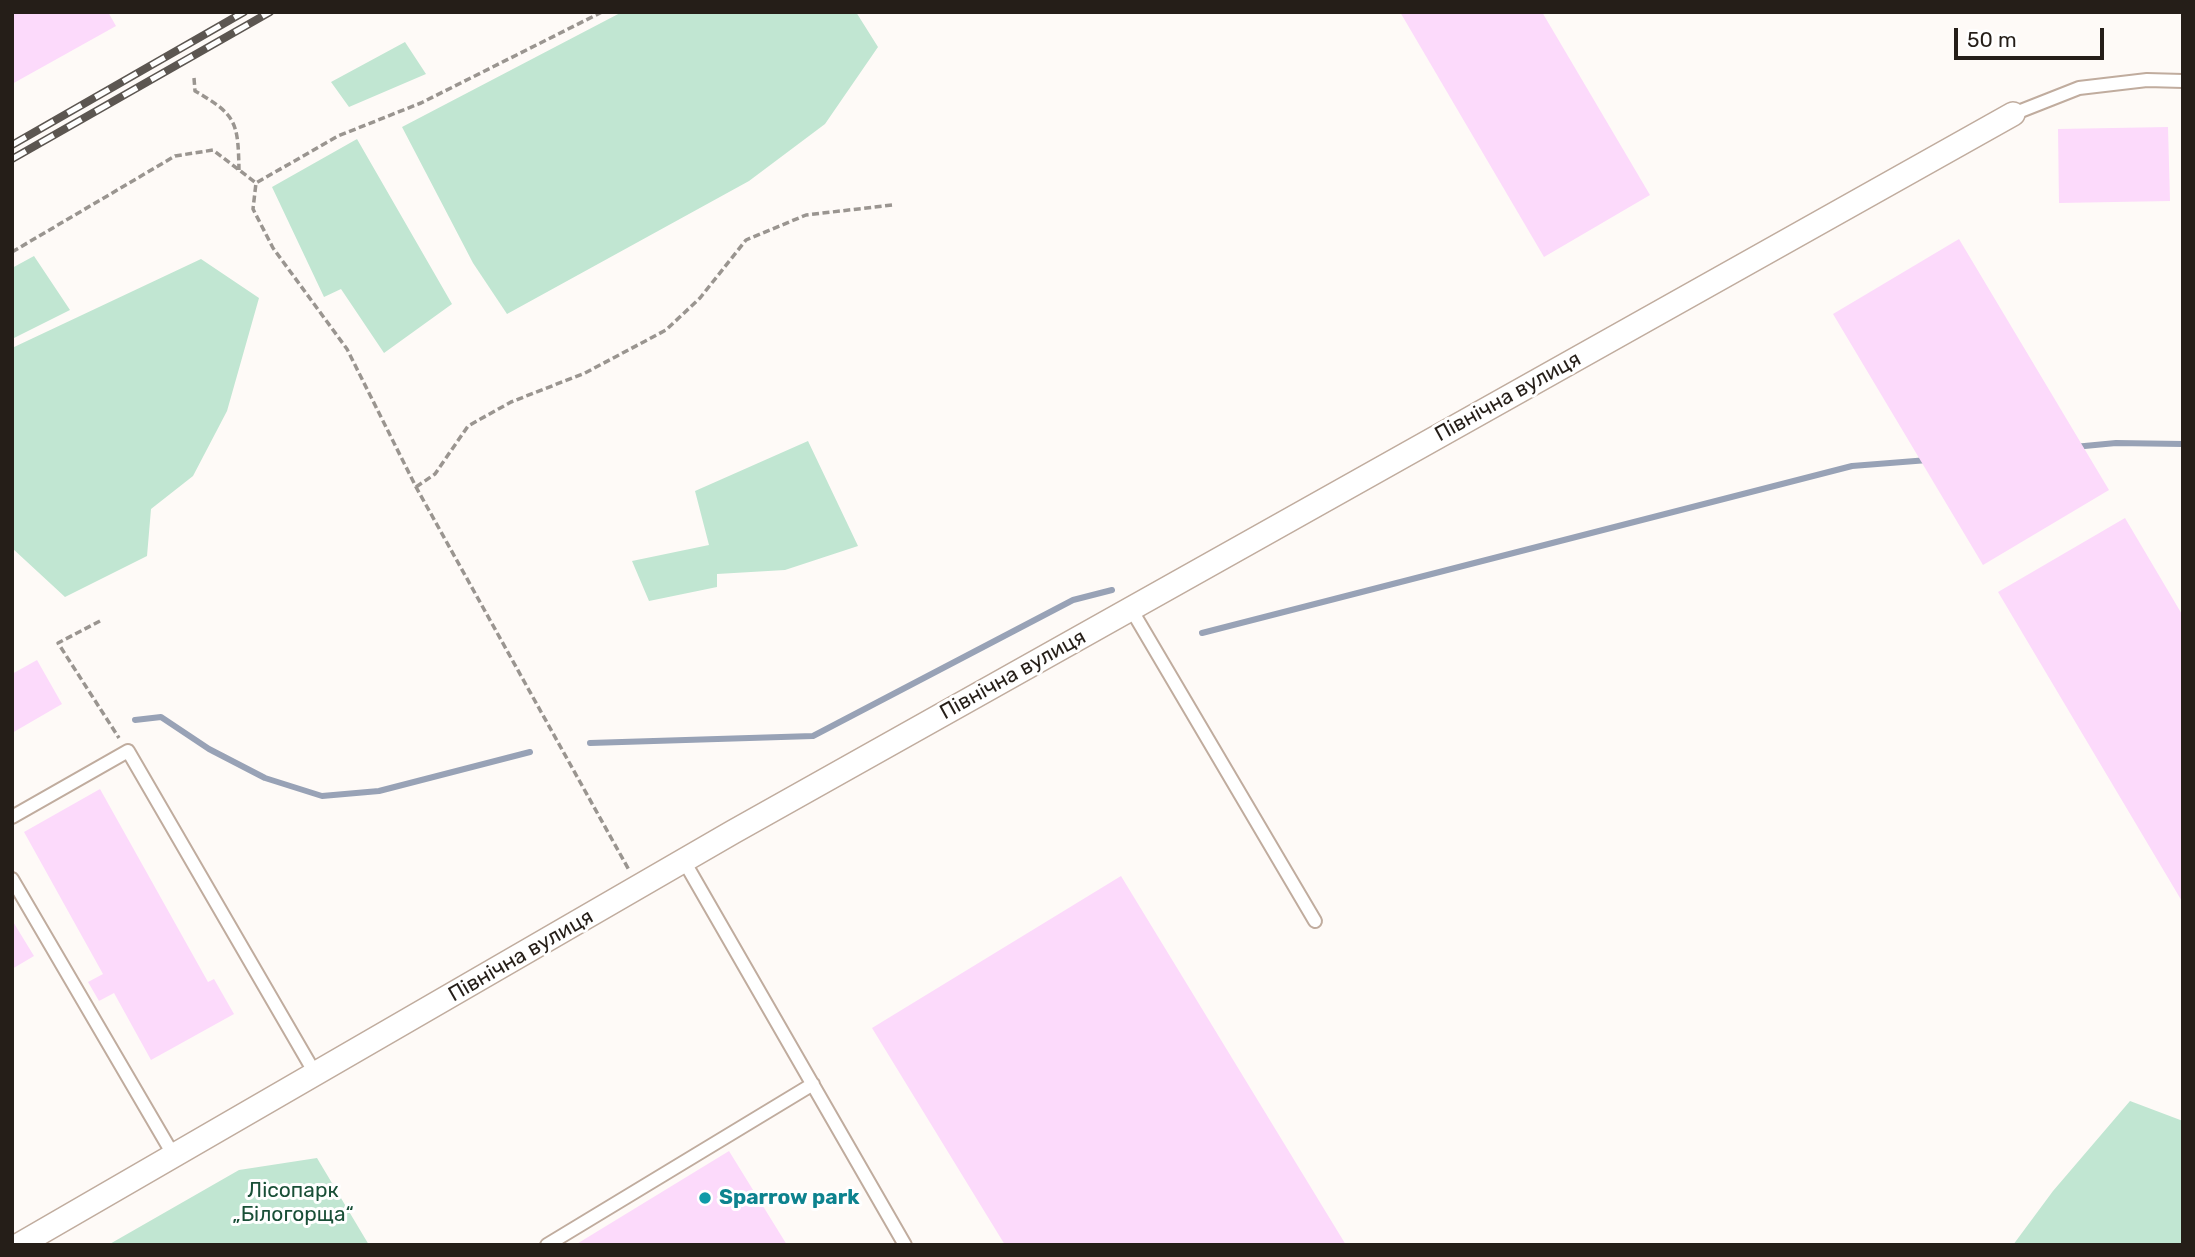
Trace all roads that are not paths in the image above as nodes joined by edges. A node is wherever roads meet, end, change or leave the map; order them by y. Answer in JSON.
{"nodes":[{"id":1,"x":2183,"y":81,"type":"edge"},
{"id":2,"x":2013,"y":114,"type":"joint"},
{"id":3,"x":1131,"y":609,"type":"junction"},
{"id":4,"x":12,"y":817,"type":"edge"},
{"id":5,"x":684,"y":861,"type":"junction"},
{"id":6,"x":12,"y":878,"type":"edge"},
{"id":7,"x":1315,"y":920,"type":"dead end"},
{"id":8,"x":316,"y":1075,"type":"junction"},
{"id":9,"x":813,"y":1084,"type":"junction"},
{"id":10,"x":174,"y":1156,"type":"junction"},
{"id":11,"x":19,"y":1245,"type":"edge"},
{"id":12,"x":547,"y":1245,"type":"edge"},
{"id":13,"x":905,"y":1245,"type":"edge"}],
"edges":[{"from":1,"to":2,"type":"lane"},
{"from":2,"to":3,"type":"street","name":"Північна вулиця"},
{"from":3,"to":5,"type":"street","name":"Північна вулиця"},
{"from":3,"to":7,"type":"lane"},
{"from":4,"to":8,"type":"lane"},
{"from":5,"to":8,"type":"street","name":"Північна вулиця"},
{"from":5,"to":9,"type":"lane"},
{"from":6,"to":10,"type":"lane"},
{"from":8,"to":10,"type":"street","name":"Північна вулиця"},
{"from":9,"to":12,"type":"lane"},
{"from":9,"to":13,"type":"lane"},
{"from":10,"to":11,"type":"street","name":"Північна вулиця"}]}
